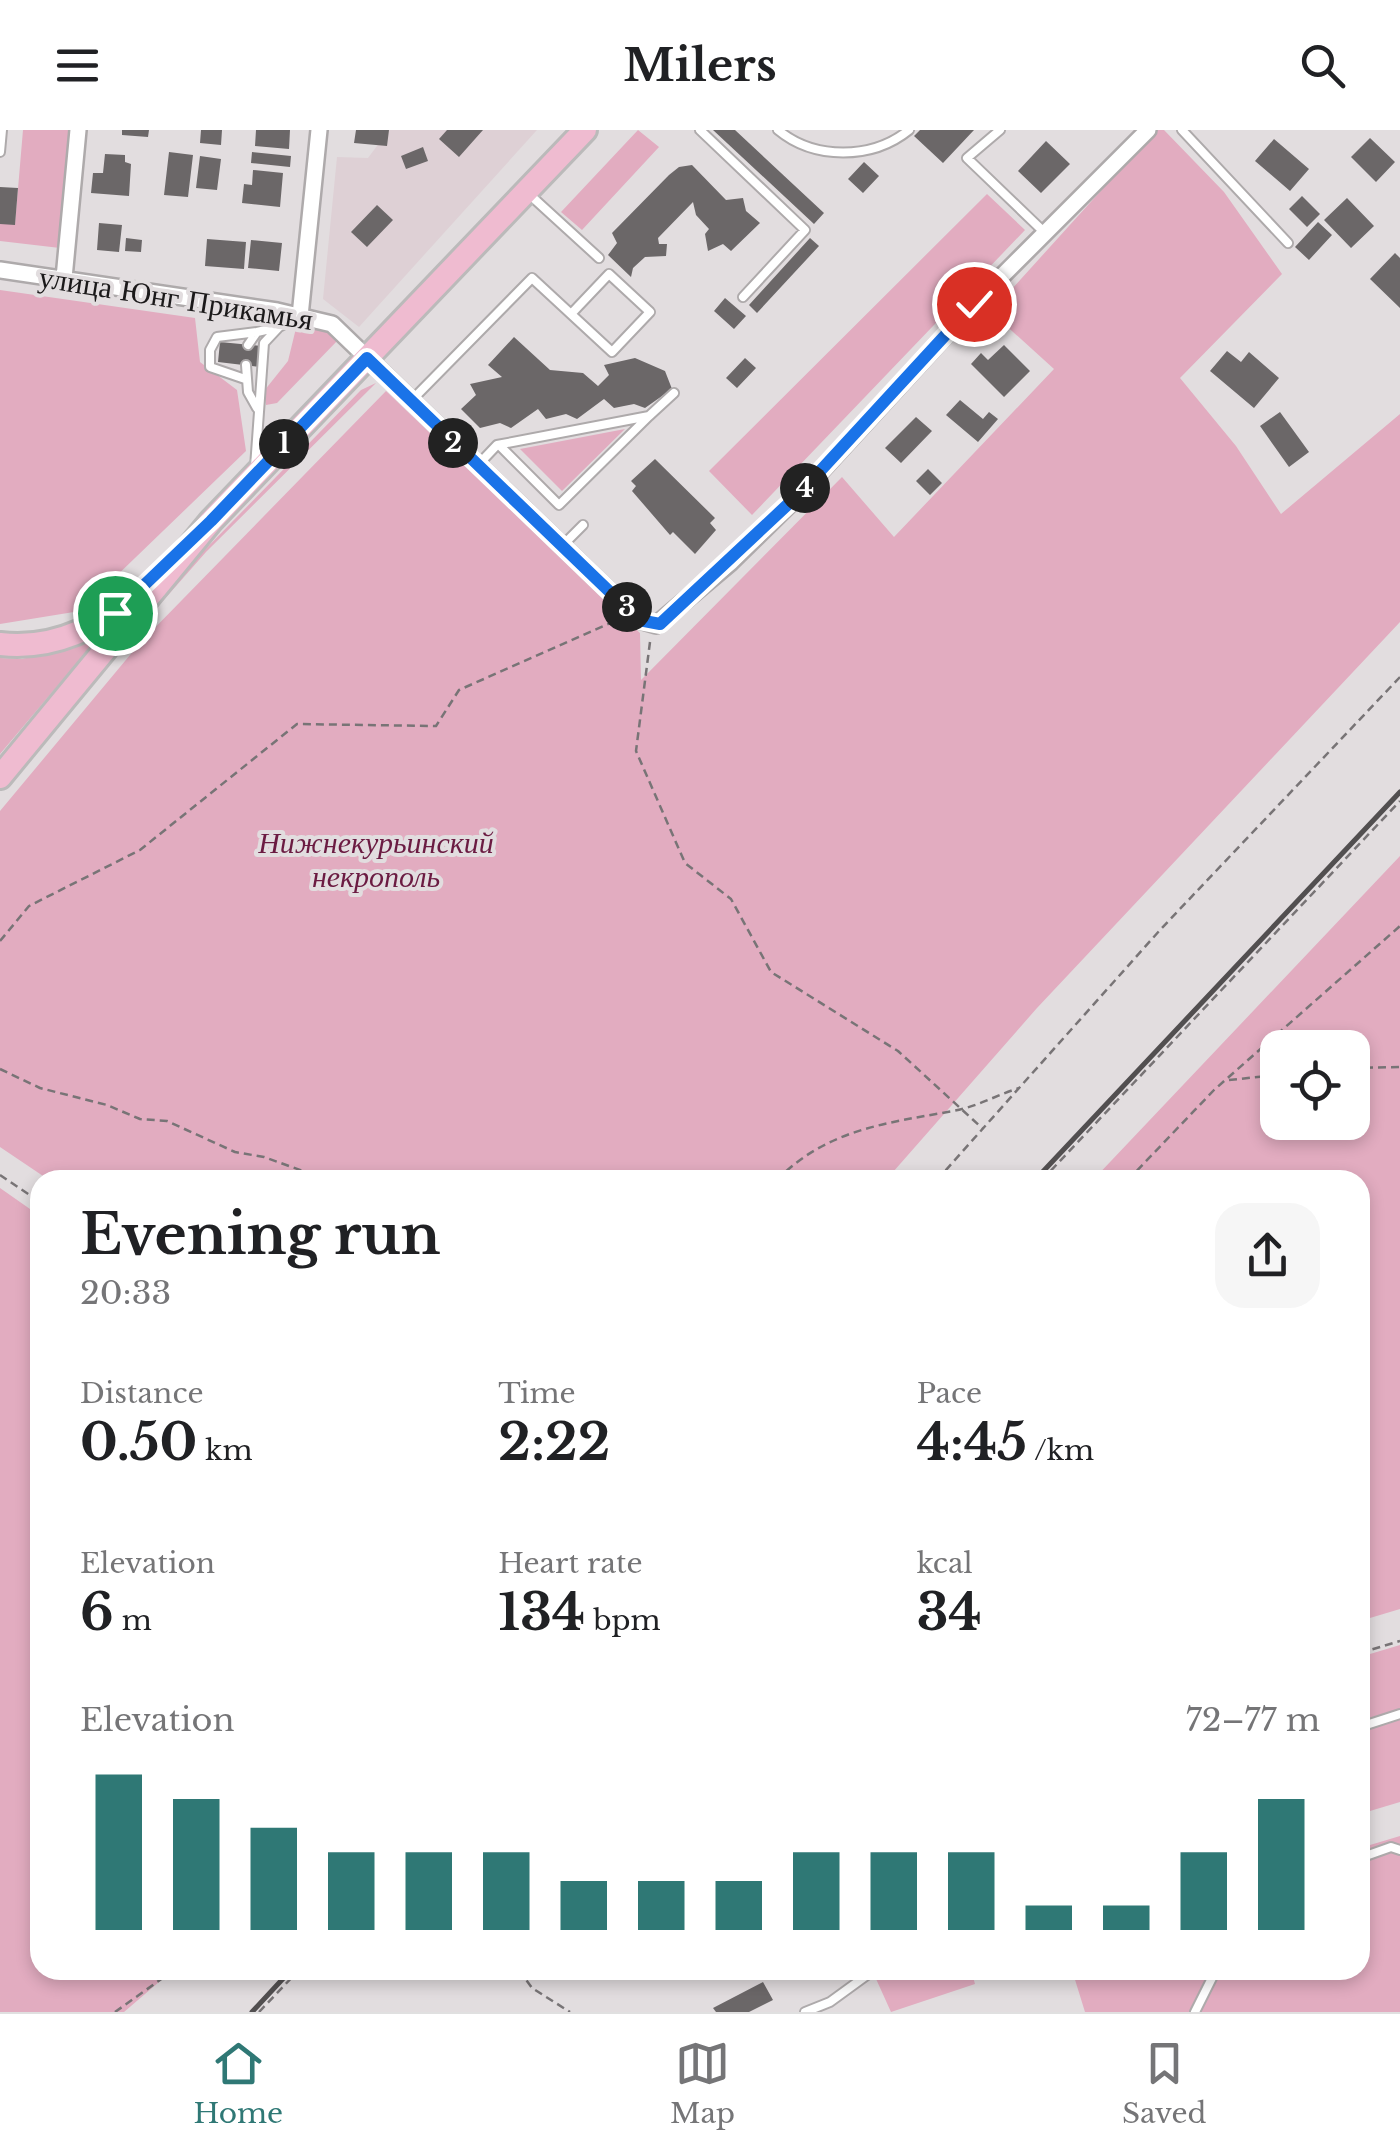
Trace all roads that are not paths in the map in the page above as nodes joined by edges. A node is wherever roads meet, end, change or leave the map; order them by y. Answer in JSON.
{"nodes":[{"id":1,"x":2,"y":130,"type":"edge"},
{"id":2,"x":78,"y":130,"type":"edge"},
{"id":3,"x":319,"y":130,"type":"edge"},
{"id":4,"x":585,"y":130,"type":"edge"},
{"id":5,"x":700,"y":130,"type":"edge"},
{"id":6,"x":778,"y":130,"type":"edge"},
{"id":7,"x":909,"y":130,"type":"edge"},
{"id":8,"x":1000,"y":130,"type":"edge"},
{"id":9,"x":1148,"y":130,"type":"edge"},
{"id":10,"x":1182,"y":130,"type":"edge"},
{"id":11,"x":0,"y":152,"type":"edge"},
{"id":12,"x":526,"y":192,"type":"junction"},
{"id":13,"x":1044,"y":232,"type":"junction"},
{"id":14,"x":1288,"y":243,"type":"dead end"},
{"id":15,"x":598,"y":258,"type":"dead end"},
{"id":16,"x":0,"y":270,"type":"edge"},
{"id":17,"x":64,"y":278,"type":"junction"},
{"id":18,"x":743,"y":297,"type":"dead end"},
{"id":19,"x":571,"y":314,"type":"junction"},
{"id":20,"x":300,"y":316,"type":"junction"},
{"id":21,"x":279,"y":327,"type":"junction"},
{"id":22,"x":257,"y":332,"type":"junction"},
{"id":23,"x":248,"y":345,"type":"dead end"},
{"id":24,"x":367,"y":358,"type":"junction"},
{"id":25,"x":246,"y":365,"type":"dead end"},
{"id":26,"x":244,"y":379,"type":"junction"},
{"id":27,"x":674,"y":393,"type":"dead end"},
{"id":28,"x":410,"y":402,"type":"junction"},
{"id":29,"x":258,"y":410,"type":"junction"},
{"id":30,"x":649,"y":416,"type":"junction"},
{"id":31,"x":499,"y":445,"type":"junction"},
{"id":32,"x":477,"y":466,"type":"junction"},
{"id":33,"x":255,"y":474,"type":"junction"},
{"id":34,"x":211,"y":521,"type":"junction"},
{"id":35,"x":583,"y":525,"type":"dead end"},
{"id":36,"x":562,"y":546,"type":"junction"},
{"id":37,"x":0,"y":644,"type":"edge"},
{"id":38,"x":0,"y":777,"type":"edge"},
{"id":39,"x":1400,"y":1714,"type":"edge"},
{"id":40,"x":1370,"y":1724,"type":"edge"},
{"id":41,"x":1400,"y":1850,"type":"edge"},
{"id":42,"x":1370,"y":1854,"type":"edge"},
{"id":43,"x":860,"y":1980,"type":"edge"},
{"id":44,"x":1211,"y":1980,"type":"edge"},
{"id":45,"x":804,"y":2012,"type":"edge"},
{"id":46,"x":1195,"y":2012,"type":"edge"}],
"edges":[{"from":1,"to":11,"type":"lane"},
{"from":2,"to":17,"type":"street"},
{"from":3,"to":20,"type":"street"},
{"from":4,"to":12,"type":"main road"},
{"from":5,"to":18,"type":"lane"},
{"from":6,"to":7,"type":"lane"},
{"from":8,"to":13,"type":"lane"},
{"from":9,"to":13,"type":"street"},
{"from":10,"to":14,"type":"lane"},
{"from":12,"to":15,"type":"lane"},
{"from":12,"to":24,"type":"main road"},
{"from":13,"to":36,"type":"street","name":"улица Юнг Прикамья"},
{"from":16,"to":17,"type":"street","name":"улица Юнг Прикамья"},
{"from":17,"to":20,"type":"street","name":"улица Юнг Прикамья"},
{"from":19,"to":19,"type":"lane"},
{"from":19,"to":28,"type":"lane"},
{"from":20,"to":21,"type":"lane"},
{"from":20,"to":24,"type":"street","name":"улица Юнг Прикамья"},
{"from":21,"to":22,"type":"lane"},
{"from":21,"to":29,"type":"lane"},
{"from":22,"to":23,"type":"lane"},
{"from":22,"to":26,"type":"lane"},
{"from":24,"to":28,"type":"street","name":"улица Юнг Прикамья"},
{"from":24,"to":33,"type":"main road"},
{"from":25,"to":26,"type":"lane"},
{"from":26,"to":29,"type":"lane"},
{"from":27,"to":30,"type":"lane"},
{"from":28,"to":32,"type":"street","name":"улица Юнг Прикамья"},
{"from":29,"to":33,"type":"lane"},
{"from":30,"to":31,"type":"lane"},
{"from":30,"to":31,"type":"lane"},
{"from":31,"to":32,"type":"lane"},
{"from":32,"to":36,"type":"street","name":"улица Юнг Прикамья"},
{"from":33,"to":34,"type":"main road"},
{"from":34,"to":37,"type":"main road"},
{"from":34,"to":38,"type":"main road"},
{"from":35,"to":36,"type":"lane"},
{"from":39,"to":40,"type":"lane"},
{"from":41,"to":42,"type":"lane"},
{"from":43,"to":45,"type":"lane"},
{"from":44,"to":46,"type":"lane"}]}
